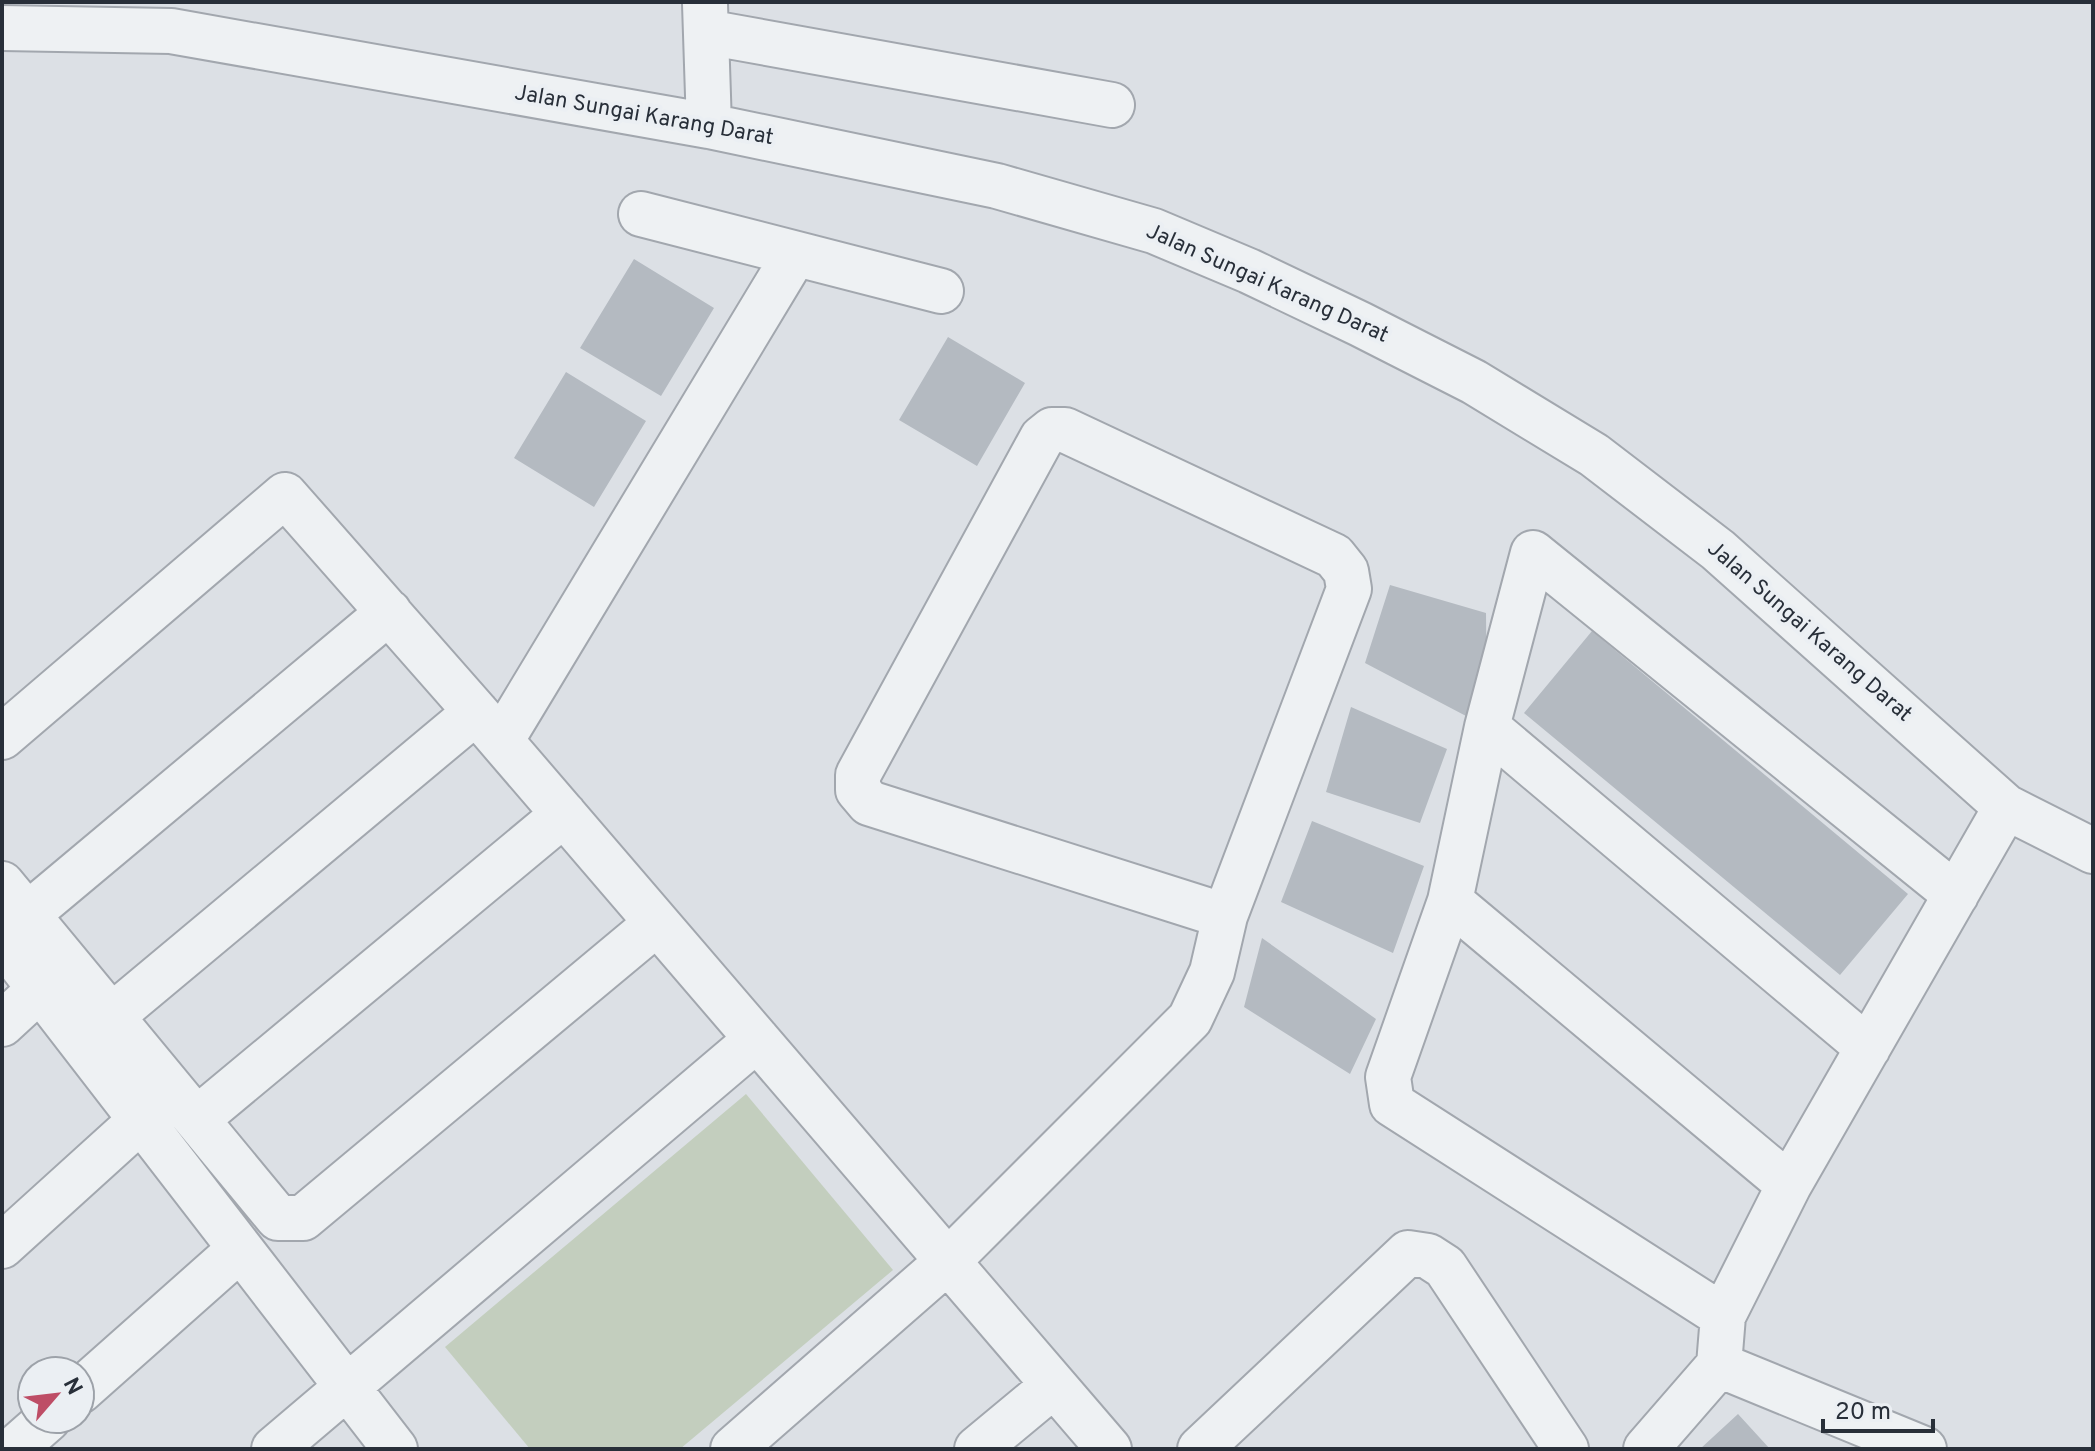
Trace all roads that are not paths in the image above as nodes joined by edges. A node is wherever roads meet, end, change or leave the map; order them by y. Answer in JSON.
{"nodes":[{"id":1,"x":705,"y":17,"type":"edge"},
{"id":2,"x":2,"y":28,"type":"edge"},
{"id":3,"x":1112,"y":105,"type":"dead end"},
{"id":4,"x":709,"y":126,"type":"junction"},
{"id":5,"x":641,"y":214,"type":"dead end"},
{"id":6,"x":795,"y":254,"type":"junction"},
{"id":7,"x":941,"y":291,"type":"dead end"},
{"id":8,"x":389,"y":612,"type":"junction"},
{"id":9,"x":489,"y":726,"type":"junction"},
{"id":10,"x":1487,"y":727,"type":"junction"},
{"id":11,"x":2,"y":737,"type":"edge"},
{"id":12,"x":2006,"y":807,"type":"junction"},
{"id":13,"x":564,"y":814,"type":"junction"},
{"id":14,"x":2093,"y":851,"type":"edge"},
{"id":15,"x":1956,"y":895,"type":"junction"},
{"id":16,"x":1450,"y":901,"type":"junction"},
{"id":17,"x":10,"y":913,"type":"edge"},
{"id":18,"x":1225,"y":916,"type":"junction"},
{"id":19,"x":657,"y":923,"type":"junction"},
{"id":20,"x":40,"y":989,"type":"junction"},
{"id":21,"x":112,"y":1016,"type":"junction"},
{"id":22,"x":2,"y":1024,"type":"edge"},
{"id":23,"x":757,"y":1039,"type":"junction"},
{"id":24,"x":1868,"y":1048,"type":"junction"},
{"id":25,"x":197,"y":1119,"type":"junction"},
{"id":26,"x":141,"y":1120,"type":"junction"},
{"id":27,"x":1789,"y":1185,"type":"junction"},
{"id":28,"x":2,"y":1246,"type":"edge"},
{"id":29,"x":240,"y":1249,"type":"junction"},
{"id":30,"x":948,"y":1261,"type":"junction"},
{"id":31,"x":1723,"y":1316,"type":"junction"},
{"id":32,"x":1719,"y":1365,"type":"junction"},
{"id":33,"x":96,"y":1377,"type":"edge"},
{"id":34,"x":1054,"y":1385,"type":"junction"},
{"id":35,"x":347,"y":1387,"type":"junction"},
{"id":36,"x":30,"y":1435,"type":"edge"},
{"id":37,"x":14,"y":1449,"type":"edge"},
{"id":38,"x":274,"y":1449,"type":"edge"},
{"id":39,"x":395,"y":1449,"type":"edge"},
{"id":40,"x":733,"y":1449,"type":"edge"},
{"id":41,"x":977,"y":1449,"type":"edge"},
{"id":42,"x":1109,"y":1449,"type":"edge"},
{"id":43,"x":1200,"y":1449,"type":"edge"},
{"id":44,"x":1566,"y":1449,"type":"edge"},
{"id":45,"x":1646,"y":1449,"type":"edge"},
{"id":46,"x":1924,"y":1449,"type":"edge"}],
"edges":[{"from":1,"to":3,"type":"street"},
{"from":1,"to":4,"type":"street"},
{"from":2,"to":4,"type":"street","name":"Jalan Sungai Karang Darat"},
{"from":4,"to":12,"type":"street","name":"Jalan Sungai Karang Darat"},
{"from":5,"to":6,"type":"street"},
{"from":6,"to":7,"type":"street"},
{"from":6,"to":9,"type":"street"},
{"from":8,"to":9,"type":"street"},
{"from":8,"to":11,"type":"street"},
{"from":8,"to":17,"type":"street"},
{"from":9,"to":13,"type":"street"},
{"from":9,"to":21,"type":"street"},
{"from":10,"to":15,"type":"street"},
{"from":10,"to":16,"type":"street"},
{"from":10,"to":24,"type":"street"},
{"from":12,"to":14,"type":"street","name":"Jalan Sungai Karang Darat"},
{"from":12,"to":15,"type":"street"},
{"from":13,"to":19,"type":"street"},
{"from":13,"to":25,"type":"street"},
{"from":15,"to":24,"type":"street"},
{"from":16,"to":27,"type":"street"},
{"from":16,"to":31,"type":"street"},
{"from":17,"to":20,"type":"street"},
{"from":17,"to":21,"type":"street"},
{"from":18,"to":18,"type":"street"},
{"from":18,"to":30,"type":"street"},
{"from":19,"to":23,"type":"street"},
{"from":19,"to":25,"type":"street"},
{"from":20,"to":22,"type":"street"},
{"from":20,"to":26,"type":"street"},
{"from":21,"to":25,"type":"street"},
{"from":23,"to":30,"type":"street"},
{"from":23,"to":35,"type":"street"},
{"from":24,"to":27,"type":"street"},
{"from":26,"to":28,"type":"street"},
{"from":26,"to":29,"type":"street"},
{"from":27,"to":31,"type":"street"},
{"from":29,"to":33,"type":"street"},
{"from":29,"to":35,"type":"street"},
{"from":30,"to":34,"type":"street"},
{"from":30,"to":40,"type":"street"},
{"from":31,"to":32,"type":"street"},
{"from":32,"to":45,"type":"street"},
{"from":32,"to":46,"type":"street"},
{"from":34,"to":41,"type":"street"},
{"from":34,"to":42,"type":"street"},
{"from":35,"to":38,"type":"street"},
{"from":35,"to":39,"type":"street"},
{"from":36,"to":37,"type":"street"},
{"from":43,"to":44,"type":"street"}]}
